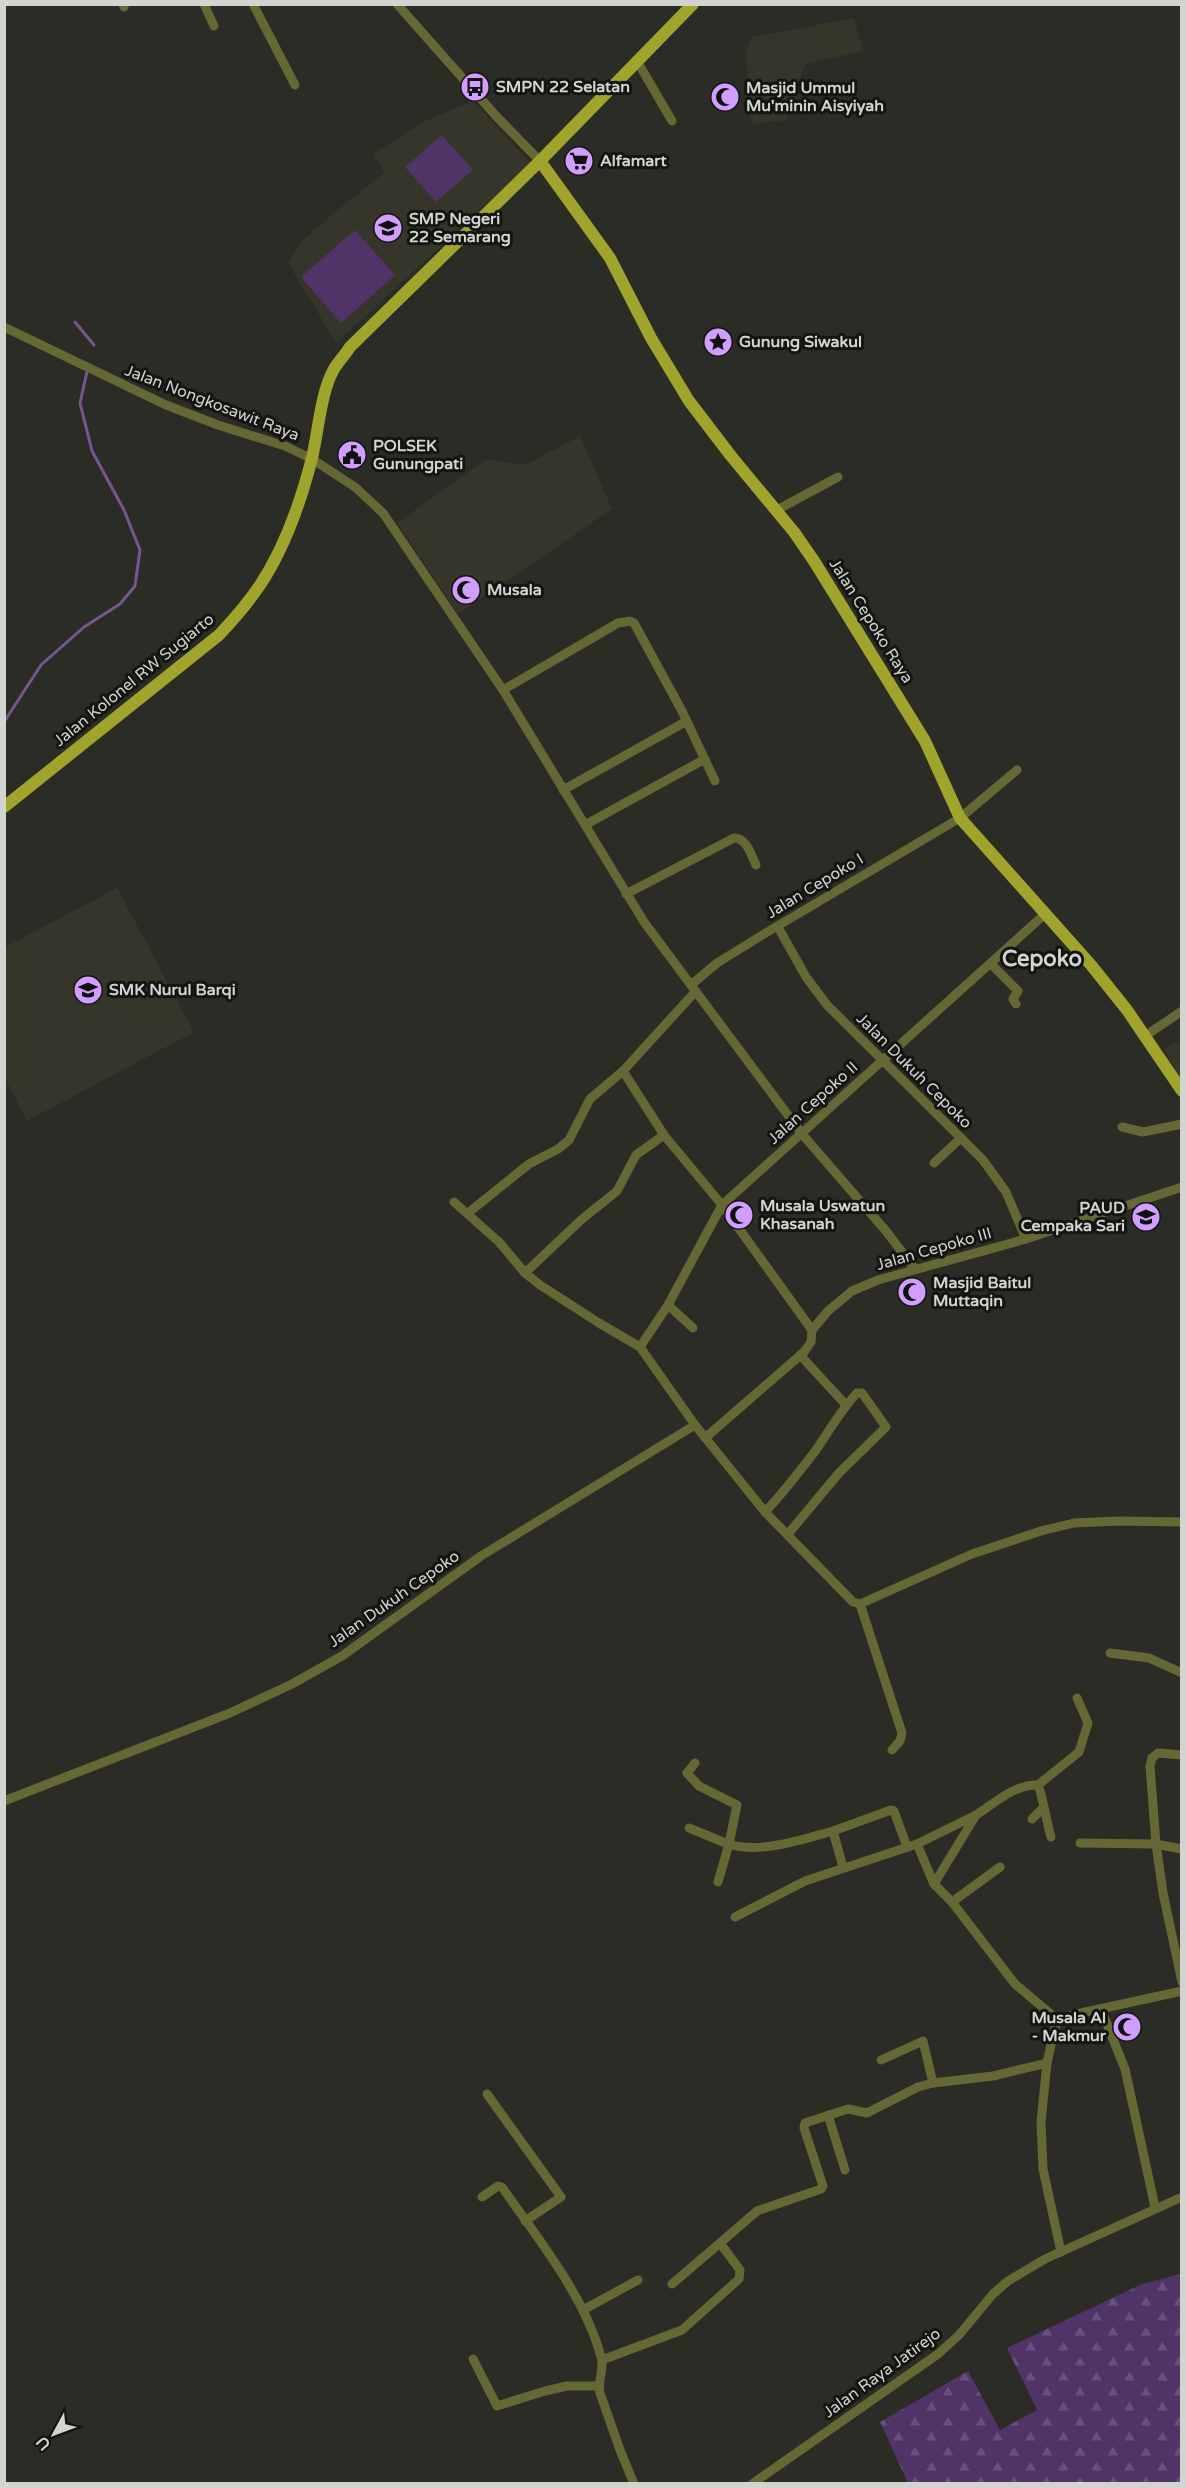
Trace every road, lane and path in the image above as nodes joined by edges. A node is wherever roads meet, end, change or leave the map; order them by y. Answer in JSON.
{"nodes":[{"id":1,"x":204,"y":4,"type":"edge"},
{"id":2,"x":253,"y":4,"type":"edge"},
{"id":3,"x":397,"y":4,"type":"edge"},
{"id":4,"x":693,"y":4,"type":"edge"},
{"id":5,"x":214,"y":26,"type":"dead end"},
{"id":6,"x":637,"y":61,"type":"junction"},
{"id":7,"x":295,"y":85,"type":"dead end"},
{"id":8,"x":672,"y":121,"type":"dead end"},
{"id":9,"x":540,"y":161,"type":"junction"},
{"id":10,"x":4,"y":327,"type":"edge"},
{"id":11,"x":312,"y":459,"type":"junction"},
{"id":12,"x":838,"y":477,"type":"dead end"},
{"id":13,"x":777,"y":510,"type":"junction"},
{"id":14,"x":504,"y":690,"type":"junction"},
{"id":15,"x":687,"y":722,"type":"junction"},
{"id":16,"x":705,"y":759,"type":"junction"},
{"id":17,"x":1017,"y":770,"type":"dead end"},
{"id":18,"x":715,"y":781,"type":"dead end"},
{"id":19,"x":563,"y":790,"type":"junction"},
{"id":20,"x":4,"y":807,"type":"edge"},
{"id":21,"x":960,"y":818,"type":"junction"},
{"id":22,"x":585,"y":825,"type":"junction"},
{"id":23,"x":756,"y":866,"type":"dead end"},
{"id":24,"x":626,"y":894,"type":"junction"},
{"id":25,"x":1045,"y":914,"type":"junction"},
{"id":26,"x":778,"y":927,"type":"junction"},
{"id":27,"x":991,"y":964,"type":"junction"},
{"id":28,"x":693,"y":989,"type":"junction"},
{"id":29,"x":1016,"y":1004,"type":"dead end"},
{"id":30,"x":1182,"y":1011,"type":"edge"},
{"id":31,"x":1145,"y":1036,"type":"junction"},
{"id":32,"x":884,"y":1060,"type":"junction"},
{"id":33,"x":622,"y":1071,"type":"junction"},
{"id":34,"x":1182,"y":1091,"type":"edge"},
{"id":35,"x":1182,"y":1124,"type":"edge"},
{"id":36,"x":1122,"y":1127,"type":"dead end"},
{"id":37,"x":802,"y":1134,"type":"junction"},
{"id":38,"x":664,"y":1135,"type":"junction"},
{"id":39,"x":961,"y":1138,"type":"junction"},
{"id":40,"x":934,"y":1162,"type":"dead end"},
{"id":41,"x":1182,"y":1188,"type":"edge"},
{"id":42,"x":454,"y":1202,"type":"dead end"},
{"id":43,"x":722,"y":1205,"type":"junction"},
{"id":44,"x":468,"y":1213,"type":"junction"},
{"id":45,"x":1026,"y":1239,"type":"junction"},
{"id":46,"x":915,"y":1269,"type":"junction"},
{"id":47,"x":525,"y":1273,"type":"junction"},
{"id":48,"x":668,"y":1305,"type":"junction"},
{"id":49,"x":693,"y":1328,"type":"dead end"},
{"id":50,"x":812,"y":1330,"type":"junction"},
{"id":51,"x":640,"y":1347,"type":"junction"},
{"id":52,"x":800,"y":1355,"type":"junction"},
{"id":53,"x":846,"y":1405,"type":"junction"},
{"id":54,"x":695,"y":1425,"type":"junction"},
{"id":55,"x":705,"y":1438,"type":"junction"},
{"id":56,"x":765,"y":1512,"type":"junction"},
{"id":57,"x":1182,"y":1522,"type":"edge"},
{"id":58,"x":788,"y":1534,"type":"junction"},
{"id":59,"x":860,"y":1604,"type":"junction"},
{"id":60,"x":1110,"y":1653,"type":"dead end"},
{"id":61,"x":1182,"y":1673,"type":"edge"},
{"id":62,"x":1077,"y":1698,"type":"dead end"},
{"id":63,"x":892,"y":1750,"type":"dead end"},
{"id":64,"x":1182,"y":1755,"type":"edge"},
{"id":65,"x":695,"y":1763,"type":"dead end"},
{"id":66,"x":1038,"y":1785,"type":"junction"},
{"id":67,"x":4,"y":1801,"type":"edge"},
{"id":68,"x":1043,"y":1808,"type":"junction"},
{"id":69,"x":976,"y":1815,"type":"junction"},
{"id":70,"x":1032,"y":1819,"type":"dead end"},
{"id":71,"x":689,"y":1828,"type":"dead end"},
{"id":72,"x":833,"y":1831,"type":"junction"},
{"id":73,"x":1051,"y":1837,"type":"dead end"},
{"id":74,"x":1080,"y":1843,"type":"dead end"},
{"id":75,"x":729,"y":1844,"type":"junction"},
{"id":76,"x":917,"y":1844,"type":"junction"},
{"id":77,"x":1156,"y":1844,"type":"junction"},
{"id":78,"x":907,"y":1847,"type":"junction"},
{"id":79,"x":1182,"y":1849,"type":"edge"},
{"id":80,"x":843,"y":1867,"type":"junction"},
{"id":81,"x":1000,"y":1867,"type":"dead end"},
{"id":82,"x":718,"y":1882,"type":"dead end"},
{"id":83,"x":934,"y":1884,"type":"junction"},
{"id":84,"x":952,"y":1902,"type":"junction"},
{"id":85,"x":735,"y":1917,"type":"dead end"},
{"id":86,"x":1182,"y":1982,"type":"edge"},
{"id":87,"x":1182,"y":1990,"type":"edge"},
{"id":88,"x":1101,"y":2009,"type":"junction"},
{"id":89,"x":1059,"y":2021,"type":"junction"},
{"id":90,"x":881,"y":2060,"type":"dead end"},
{"id":91,"x":1047,"y":2063,"type":"junction"},
{"id":92,"x":933,"y":2083,"type":"junction"},
{"id":93,"x":487,"y":2094,"type":"dead end"},
{"id":94,"x":828,"y":2115,"type":"junction"},
{"id":95,"x":845,"y":2170,"type":"dead end"},
{"id":96,"x":482,"y":2197,"type":"dead end"},
{"id":97,"x":1182,"y":2197,"type":"edge"},
{"id":98,"x":1155,"y":2207,"type":"junction"},
{"id":99,"x":525,"y":2221,"type":"junction"},
{"id":100,"x":720,"y":2243,"type":"junction"},
{"id":101,"x":1061,"y":2252,"type":"junction"},
{"id":102,"x":638,"y":2280,"type":"dead end"},
{"id":103,"x":672,"y":2284,"type":"dead end"},
{"id":104,"x":583,"y":2310,"type":"junction"},
{"id":105,"x":473,"y":2359,"type":"dead end"},
{"id":106,"x":603,"y":2360,"type":"junction"},
{"id":107,"x":598,"y":2386,"type":"junction"},
{"id":108,"x":634,"y":2484,"type":"edge"},
{"id":109,"x":752,"y":2484,"type":"edge"}],
"edges":[{"from":1,"to":5,"type":"street"},
{"from":2,"to":7,"type":"street"},
{"from":3,"to":9,"type":"street"},
{"from":4,"to":6,"type":"main road","name":"Jalan Kolonel RW Sugiarto"},
{"from":6,"to":8,"type":"street"},
{"from":6,"to":9,"type":"main road","name":"Jalan Kolonel RW Sugiarto"},
{"from":9,"to":11,"type":"main road","name":"Jalan Kolonel RW Sugiarto"},
{"from":9,"to":13,"type":"main road","name":"Jalan Cepoko Raya"},
{"from":10,"to":11,"type":"street","name":"Jalan Nongkosawit Raya"},
{"from":11,"to":14,"type":"street"},
{"from":11,"to":20,"type":"main road","name":"Jalan Kolonel RW Sugiarto"},
{"from":12,"to":13,"type":"street"},
{"from":13,"to":21,"type":"main road","name":"Jalan Cepoko Raya"},
{"from":14,"to":15,"type":"street"},
{"from":14,"to":19,"type":"street"},
{"from":15,"to":16,"type":"street"},
{"from":15,"to":19,"type":"street"},
{"from":16,"to":18,"type":"street"},
{"from":16,"to":22,"type":"street"},
{"from":17,"to":21,"type":"street"},
{"from":19,"to":22,"type":"street"},
{"from":21,"to":25,"type":"main road","name":"Jalan Cepoko Raya"},
{"from":21,"to":26,"type":"street","name":"Jalan Cepoko I"},
{"from":22,"to":24,"type":"street"},
{"from":23,"to":24,"type":"street"},
{"from":24,"to":28,"type":"street"},
{"from":25,"to":27,"type":"street","name":"Jalan Cepoko II"},
{"from":25,"to":31,"type":"main road","name":"Jalan Cepoko Raya"},
{"from":26,"to":28,"type":"street","name":"Jalan Cepoko I"},
{"from":26,"to":32,"type":"street","name":"Jalan Dukuh Cepoko"},
{"from":27,"to":29,"type":"street"},
{"from":27,"to":32,"type":"street","name":"Jalan Cepoko II"},
{"from":28,"to":33,"type":"street"},
{"from":28,"to":37,"type":"street"},
{"from":30,"to":31,"type":"street"},
{"from":31,"to":34,"type":"main road","name":"Jalan Cepoko Raya"},
{"from":32,"to":37,"type":"street","name":"Jalan Cepoko II"},
{"from":32,"to":39,"type":"street","name":"Jalan Dukuh Cepoko"},
{"from":33,"to":38,"type":"street"},
{"from":33,"to":44,"type":"street"},
{"from":35,"to":36,"type":"street"},
{"from":37,"to":43,"type":"street","name":"Jalan Cepoko II"},
{"from":37,"to":46,"type":"street"},
{"from":38,"to":43,"type":"street"},
{"from":38,"to":47,"type":"street"},
{"from":39,"to":40,"type":"street"},
{"from":39,"to":45,"type":"street","name":"Jalan Dukuh Cepoko"},
{"from":41,"to":45,"type":"street","name":"Jalan Cepoko III"},
{"from":42,"to":44,"type":"street"},
{"from":43,"to":48,"type":"street","name":"Jalan Cepoko II"},
{"from":43,"to":50,"type":"street"},
{"from":44,"to":47,"type":"street"},
{"from":45,"to":46,"type":"street","name":"Jalan Cepoko III"},
{"from":46,"to":50,"type":"street","name":"Jalan Cepoko III"},
{"from":47,"to":51,"type":"street"},
{"from":48,"to":49,"type":"street"},
{"from":48,"to":51,"type":"street","name":"Jalan Cepoko II"},
{"from":50,"to":52,"type":"street","name":"Jalan Cepoko III"},
{"from":51,"to":54,"type":"street"},
{"from":52,"to":53,"type":"street"},
{"from":52,"to":55,"type":"street"},
{"from":53,"to":56,"type":"street"},
{"from":53,"to":58,"type":"street"},
{"from":54,"to":55,"type":"street"},
{"from":54,"to":67,"type":"street","name":"Jalan Dukuh Cepoko"},
{"from":55,"to":56,"type":"street"},
{"from":56,"to":58,"type":"street"},
{"from":57,"to":59,"type":"street"},
{"from":58,"to":59,"type":"street"},
{"from":59,"to":63,"type":"street"},
{"from":60,"to":61,"type":"street"},
{"from":62,"to":66,"type":"street"},
{"from":64,"to":77,"type":"street"},
{"from":65,"to":75,"type":"street"},
{"from":66,"to":68,"type":"street"},
{"from":66,"to":69,"type":"street"},
{"from":68,"to":70,"type":"street"},
{"from":68,"to":73,"type":"street"},
{"from":69,"to":76,"type":"street"},
{"from":69,"to":83,"type":"street"},
{"from":71,"to":75,"type":"street"},
{"from":72,"to":75,"type":"street"},
{"from":72,"to":78,"type":"street"},
{"from":72,"to":80,"type":"street"},
{"from":74,"to":77,"type":"street"},
{"from":75,"to":82,"type":"street"},
{"from":76,"to":78,"type":"street"},
{"from":76,"to":83,"type":"street"},
{"from":77,"to":79,"type":"street"},
{"from":77,"to":86,"type":"street"},
{"from":78,"to":80,"type":"street"},
{"from":80,"to":85,"type":"street"},
{"from":81,"to":84,"type":"street"},
{"from":83,"to":84,"type":"street"},
{"from":84,"to":89,"type":"street"},
{"from":87,"to":88,"type":"street"},
{"from":88,"to":89,"type":"street"},
{"from":88,"to":98,"type":"street"},
{"from":89,"to":91,"type":"street"},
{"from":90,"to":92,"type":"street"},
{"from":91,"to":92,"type":"street"},
{"from":91,"to":101,"type":"street"},
{"from":92,"to":94,"type":"street"},
{"from":93,"to":99,"type":"street"},
{"from":94,"to":95,"type":"street"},
{"from":94,"to":100,"type":"street"},
{"from":96,"to":99,"type":"street"},
{"from":97,"to":98,"type":"street","name":"Jalan Raya Jatirejo"},
{"from":98,"to":101,"type":"street","name":"Jalan Raya Jatirejo"},
{"from":99,"to":104,"type":"street"},
{"from":100,"to":103,"type":"street"},
{"from":100,"to":106,"type":"street"},
{"from":101,"to":109,"type":"street","name":"Jalan Raya Jatirejo"},
{"from":102,"to":104,"type":"street"},
{"from":104,"to":106,"type":"street"},
{"from":105,"to":107,"type":"street"},
{"from":106,"to":107,"type":"street"},
{"from":107,"to":108,"type":"street"}]}
